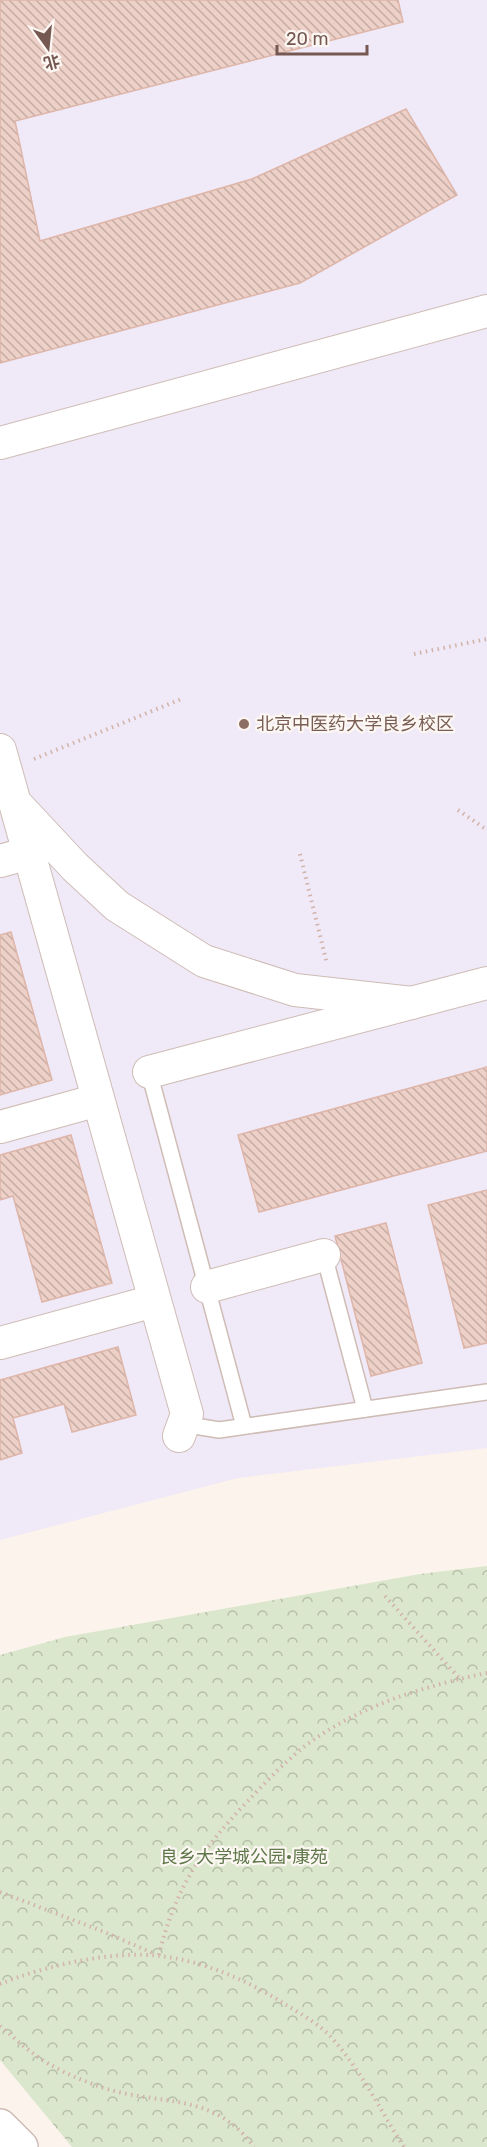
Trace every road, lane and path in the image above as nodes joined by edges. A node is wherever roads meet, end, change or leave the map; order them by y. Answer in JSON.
{"nodes":[{"id":1,"x":487,"y":311,"type":"edge"},
{"id":2,"x":0,"y":443,"type":"edge"},
{"id":3,"x":487,"y":639,"type":"edge"},
{"id":4,"x":414,"y":654,"type":"dead end"},
{"id":5,"x":184,"y":698,"type":"dead end"},
{"id":6,"x":3,"y":760,"type":"edge"},
{"id":7,"x":15,"y":804,"type":"junction"},
{"id":8,"x":458,"y":810,"type":"dead end"},
{"id":9,"x":487,"y":830,"type":"edge"},
{"id":10,"x":300,"y":854,"type":"dead end"},
{"id":11,"x":14,"y":857,"type":"edge"},
{"id":12,"x":487,"y":983,"type":"edge"},
{"id":13,"x":334,"y":994,"type":"junction"},
{"id":14,"x":412,"y":1003,"type":"junction"},
{"id":15,"x":149,"y":1072,"type":"joint"},
{"id":16,"x":98,"y":1100,"type":"junction"},
{"id":17,"x":0,"y":1127,"type":"edge"},
{"id":18,"x":324,"y":1255,"type":"joint"},
{"id":19,"x":207,"y":1287,"type":"junction"},
{"id":20,"x":154,"y":1301,"type":"junction"},
{"id":21,"x":0,"y":1343,"type":"edge"},
{"id":22,"x":487,"y":1392,"type":"edge"},
{"id":23,"x":365,"y":1409,"type":"junction"},
{"id":24,"x":244,"y":1426,"type":"junction"},
{"id":25,"x":181,"y":1430,"type":"joint"},
{"id":26,"x":386,"y":1596,"type":"dead end"},
{"id":27,"x":487,"y":1673,"type":"edge"},
{"id":28,"x":460,"y":1679,"type":"junction"},
{"id":29,"x":0,"y":1892,"type":"edge"},
{"id":30,"x":159,"y":1955,"type":"junction"},
{"id":31,"x":0,"y":1984,"type":"edge"},
{"id":32,"x":0,"y":2026,"type":"edge"},
{"id":33,"x":0,"y":2126,"type":"edge"},
{"id":34,"x":21,"y":2147,"type":"edge"},
{"id":35,"x":254,"y":2147,"type":"edge"},
{"id":36,"x":404,"y":2147,"type":"edge"}],
"edges":[{"from":1,"to":2,"type":"street"},
{"from":3,"to":4,"type":"path"},
{"from":5,"to":6,"type":"path"},
{"from":6,"to":7,"type":"street"},
{"from":7,"to":11,"type":"street"},
{"from":7,"to":13,"type":"street"},
{"from":8,"to":9,"type":"path"},
{"from":10,"to":13,"type":"path"},
{"from":11,"to":16,"type":"street"},
{"from":12,"to":14,"type":"street"},
{"from":13,"to":14,"type":"street"},
{"from":14,"to":15,"type":"street"},
{"from":15,"to":19,"type":"lane"},
{"from":16,"to":17,"type":"street"},
{"from":16,"to":20,"type":"street"},
{"from":18,"to":19,"type":"street"},
{"from":18,"to":23,"type":"lane"},
{"from":19,"to":24,"type":"lane"},
{"from":20,"to":21,"type":"street"},
{"from":20,"to":25,"type":"street"},
{"from":22,"to":23,"type":"lane"},
{"from":23,"to":24,"type":"lane"},
{"from":24,"to":25,"type":"lane"},
{"from":26,"to":28,"type":"path"},
{"from":27,"to":28,"type":"path"},
{"from":28,"to":30,"type":"path"},
{"from":29,"to":30,"type":"path"},
{"from":30,"to":31,"type":"path"},
{"from":30,"to":36,"type":"path"},
{"from":32,"to":35,"type":"path"},
{"from":33,"to":34,"type":"street"}]}
